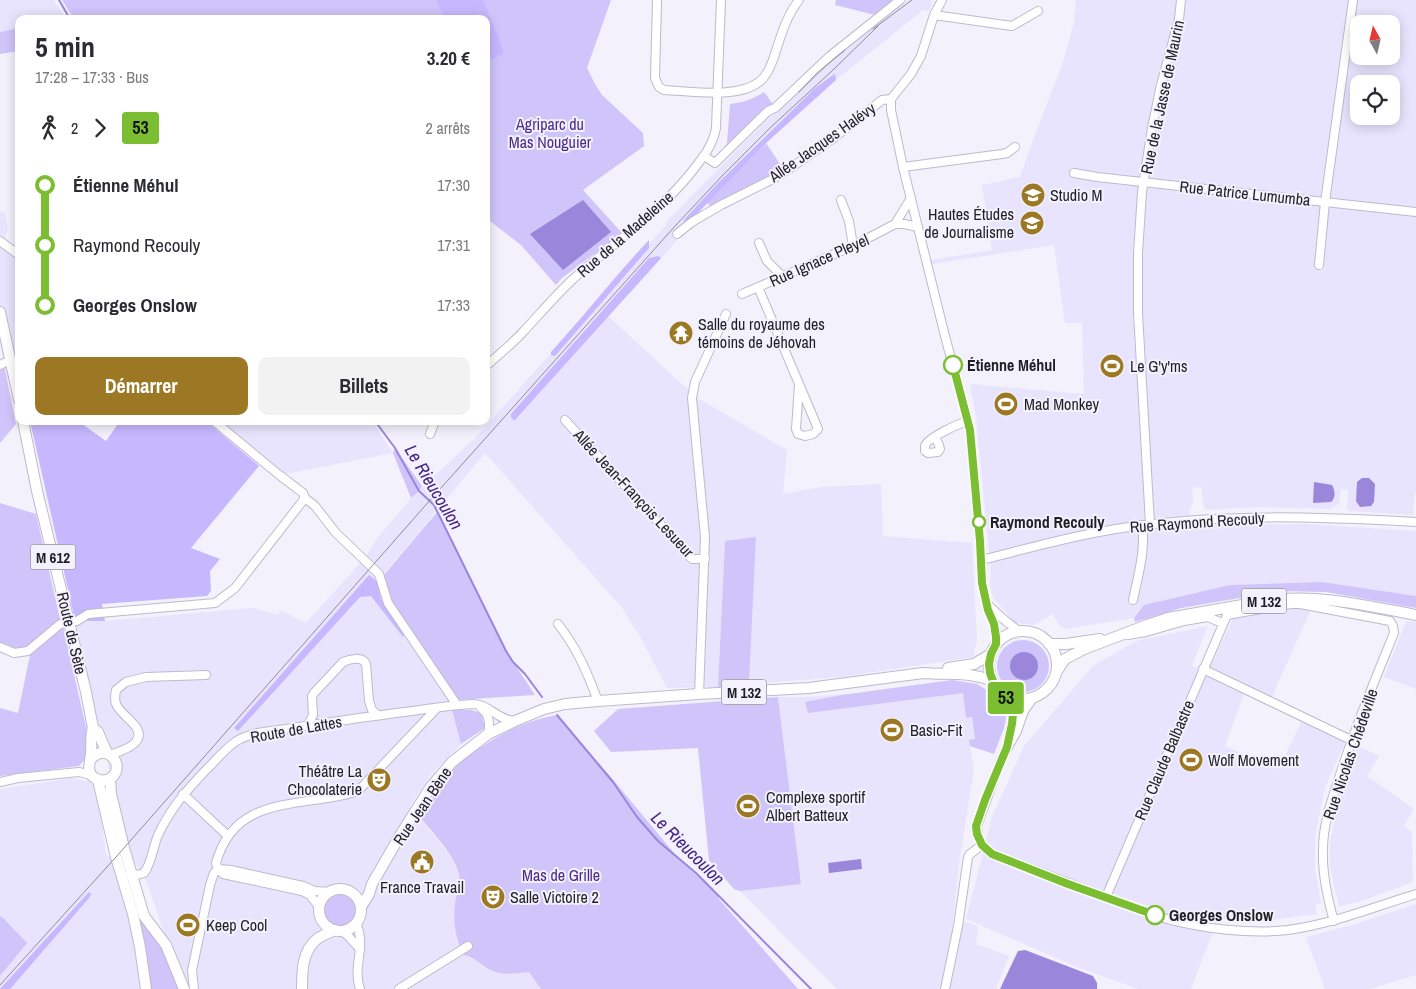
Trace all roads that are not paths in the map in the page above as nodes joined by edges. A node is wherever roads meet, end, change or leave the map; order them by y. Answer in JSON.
{"nodes":[{"id":1,"x":657,"y":0,"type":"edge"},
{"id":2,"x":721,"y":0,"type":"edge"},
{"id":3,"x":799,"y":0,"type":"edge"},
{"id":4,"x":900,"y":0,"type":"edge"},
{"id":5,"x":942,"y":0,"type":"edge"},
{"id":6,"x":1181,"y":0,"type":"edge"},
{"id":7,"x":1353,"y":0,"type":"edge"},
{"id":8,"x":1038,"y":11,"type":"dead end"},
{"id":9,"x":934,"y":15,"type":"junction"},
{"id":10,"x":717,"y":92,"type":"junction"},
{"id":11,"x":891,"y":99,"type":"junction"},
{"id":12,"x":1015,"y":147,"type":"dead end"},
{"id":13,"x":704,"y":156,"type":"junction"},
{"id":14,"x":903,"y":167,"type":"junction"},
{"id":15,"x":1074,"y":173,"type":"dead end"},
{"id":16,"x":1144,"y":182,"type":"junction"},
{"id":17,"x":911,"y":198,"type":"junction"},
{"id":18,"x":841,"y":200,"type":"dead end"},
{"id":19,"x":1325,"y":202,"type":"junction"},
{"id":20,"x":1416,"y":212,"type":"edge"},
{"id":21,"x":895,"y":224,"type":"junction"},
{"id":22,"x":918,"y":227,"type":"junction"},
{"id":23,"x":677,"y":234,"type":"dead end"},
{"id":24,"x":0,"y":242,"type":"edge"},
{"id":25,"x":760,"y":243,"type":"dead end"},
{"id":26,"x":853,"y":246,"type":"junction"},
{"id":27,"x":15,"y":252,"type":"edge"},
{"id":28,"x":1319,"y":265,"type":"dead end"},
{"id":29,"x":782,"y":276,"type":"junction"},
{"id":30,"x":758,"y":287,"type":"junction"},
{"id":31,"x":742,"y":294,"type":"dead end"},
{"id":32,"x":0,"y":312,"type":"edge"},
{"id":33,"x":726,"y":314,"type":"dead end"},
{"id":34,"x":10,"y":361,"type":"junction"},
{"id":35,"x":490,"y":362,"type":"edge"},
{"id":36,"x":0,"y":365,"type":"edge"},
{"id":37,"x":15,"y":383,"type":"edge"},
{"id":38,"x":799,"y":385,"type":"junction"},
{"id":39,"x":566,"y":420,"type":"dead end"},
{"id":40,"x":968,"y":421,"type":"junction"},
{"id":41,"x":24,"y":425,"type":"edge"},
{"id":42,"x":219,"y":425,"type":"edge"},
{"id":43,"x":433,"y":425,"type":"edge"},
{"id":44,"x":430,"y":434,"type":"dead end"},
{"id":45,"x":936,"y":437,"type":"dead end"},
{"id":46,"x":305,"y":498,"type":"junction"},
{"id":47,"x":1416,"y":522,"type":"edge"},
{"id":48,"x":1146,"y":524,"type":"junction"},
{"id":49,"x":705,"y":559,"type":"junction"},
{"id":50,"x":981,"y":560,"type":"junction"},
{"id":51,"x":1134,"y":600,"type":"dead end"},
{"id":52,"x":986,"y":603,"type":"junction"},
{"id":53,"x":1416,"y":615,"type":"edge"},
{"id":54,"x":69,"y":622,"type":"junction"},
{"id":55,"x":1222,"y":623,"type":"junction"},
{"id":56,"x":558,"y":624,"type":"dead end"},
{"id":57,"x":1020,"y":632,"type":"junction"},
{"id":58,"x":1116,"y":636,"type":"junction"},
{"id":59,"x":1049,"y":644,"type":"junction"},
{"id":60,"x":0,"y":647,"type":"edge"},
{"id":61,"x":994,"y":649,"type":"junction"},
{"id":62,"x":1203,"y":669,"type":"junction"},
{"id":63,"x":1057,"y":671,"type":"junction"},
{"id":64,"x":923,"y":673,"type":"junction"},
{"id":65,"x":206,"y":675,"type":"dead end"},
{"id":66,"x":993,"y":681,"type":"junction"},
{"id":67,"x":699,"y":694,"type":"junction"},
{"id":68,"x":1004,"y":694,"type":"junction"},
{"id":69,"x":1034,"y":697,"type":"junction"},
{"id":70,"x":598,"y":701,"type":"junction"},
{"id":71,"x":475,"y":704,"type":"junction"},
{"id":72,"x":457,"y":705,"type":"junction"},
{"id":73,"x":437,"y":708,"type":"junction"},
{"id":74,"x":378,"y":715,"type":"junction"},
{"id":75,"x":515,"y":721,"type":"junction"},
{"id":76,"x":308,"y":725,"type":"junction"},
{"id":77,"x":93,"y":728,"type":"junction"},
{"id":78,"x":488,"y":734,"type":"junction"},
{"id":79,"x":1351,"y":740,"type":"junction"},
{"id":80,"x":1007,"y":747,"type":"junction"},
{"id":81,"x":111,"y":756,"type":"junction"},
{"id":82,"x":92,"y":770,"type":"junction"},
{"id":83,"x":110,"y":778,"type":"junction"},
{"id":84,"x":0,"y":782,"type":"edge"},
{"id":85,"x":183,"y":794,"type":"junction"},
{"id":86,"x":228,"y":836,"type":"junction"},
{"id":87,"x":982,"y":845,"type":"junction"},
{"id":88,"x":218,"y":869,"type":"junction"},
{"id":89,"x":130,"y":872,"type":"junction"},
{"id":90,"x":372,"y":884,"type":"junction"},
{"id":91,"x":289,"y":886,"type":"junction"},
{"id":92,"x":331,"y":892,"type":"junction"},
{"id":93,"x":351,"y":893,"type":"junction"},
{"id":94,"x":1416,"y":894,"type":"edge"},
{"id":95,"x":1106,"y":897,"type":"junction"},
{"id":96,"x":361,"y":907,"type":"junction"},
{"id":97,"x":320,"y":908,"type":"junction"},
{"id":98,"x":322,"y":920,"type":"junction"},
{"id":99,"x":1334,"y":920,"type":"junction"},
{"id":100,"x":356,"y":923,"type":"junction"},
{"id":101,"x":338,"y":930,"type":"junction"},
{"id":102,"x":317,"y":938,"type":"junction"},
{"id":103,"x":468,"y":946,"type":"dead end"},
{"id":104,"x":360,"y":949,"type":"junction"},
{"id":105,"x":146,"y":989,"type":"edge"},
{"id":106,"x":184,"y":989,"type":"edge"},
{"id":107,"x":194,"y":989,"type":"edge"},
{"id":108,"x":302,"y":989,"type":"edge"},
{"id":109,"x":360,"y":989,"type":"edge"},
{"id":110,"x":399,"y":989,"type":"edge"},
{"id":111,"x":945,"y":989,"type":"edge"}],
"edges":[{"from":1,"to":10,"type":"street"},
{"from":2,"to":10,"type":"street","name":"Rue de la Madeleine"},
{"from":3,"to":10,"type":"street"},
{"from":4,"to":13,"type":"street"},
{"from":5,"to":9,"type":"street"},
{"from":6,"to":16,"type":"street","name":"Rue de la Jasse de Maurin"},
{"from":7,"to":19,"type":"street"},
{"from":8,"to":9,"type":"street"},
{"from":9,"to":11,"type":"street"},
{"from":10,"to":13,"type":"street","name":"Rue de la Madeleine"},
{"from":11,"to":14,"type":"street"},
{"from":11,"to":23,"type":"street","name":"Allée Jacques Halévy"},
{"from":12,"to":14,"type":"street"},
{"from":13,"to":35,"type":"street","name":"Rue de la Madeleine"},
{"from":14,"to":17,"type":"street"},
{"from":15,"to":16,"type":"street","name":"Rue Patrice Lumumba"},
{"from":16,"to":19,"type":"street","name":"Rue Patrice Lumumba"},
{"from":16,"to":48,"type":"street","name":"Rue de la Jasse de Maurin"},
{"from":17,"to":21,"type":"street"},
{"from":17,"to":22,"type":"street"},
{"from":18,"to":26,"type":"street"},
{"from":19,"to":20,"type":"street","name":"Rue Patrice Lumumba"},
{"from":19,"to":28,"type":"street"},
{"from":21,"to":22,"type":"street"},
{"from":21,"to":26,"type":"street","name":"Rue Ignace Pleyel"},
{"from":22,"to":40,"type":"street"},
{"from":24,"to":27,"type":"street"},
{"from":25,"to":29,"type":"street"},
{"from":26,"to":29,"type":"street","name":"Rue Ignace Pleyel"},
{"from":29,"to":30,"type":"street","name":"Rue Ignace Pleyel"},
{"from":30,"to":31,"type":"street","name":"Rue Ignace Pleyel"},
{"from":30,"to":38,"type":"street"},
{"from":32,"to":34,"type":"main road"},
{"from":33,"to":49,"type":"street"},
{"from":34,"to":36,"type":"street"},
{"from":34,"to":37,"type":"main road"},
{"from":38,"to":38,"type":"street"},
{"from":39,"to":49,"type":"street","name":"Allée Jean-François Lesueur"},
{"from":40,"to":45,"type":"street"},
{"from":40,"to":50,"type":"street"},
{"from":41,"to":54,"type":"main road","name":"Route de Sète","number":"M 612"},
{"from":42,"to":46,"type":"street"},
{"from":43,"to":44,"type":"street"},
{"from":46,"to":54,"type":"street"},
{"from":46,"to":72,"type":"street"},
{"from":47,"to":48,"type":"street","name":"Rue Raymond Recouly"},
{"from":48,"to":50,"type":"street","name":"Rue Raymond Recouly"},
{"from":48,"to":51,"type":"street","name":"Rue de la Jasse de Maurin"},
{"from":49,"to":67,"type":"street"},
{"from":50,"to":52,"type":"street"},
{"from":52,"to":57,"type":"street"},
{"from":52,"to":61,"type":"street"},
{"from":53,"to":58,"type":"main road","number":"M 132"},
{"from":54,"to":60,"type":"street"},
{"from":54,"to":77,"type":"main road","name":"Route de Sète","number":"M 612"},
{"from":55,"to":58,"type":"street"},
{"from":55,"to":62,"type":"street","name":"Rue Claude Balbastre"},
{"from":55,"to":79,"type":"street","name":"Rue Nicolas Chédeville"},
{"from":56,"to":70,"type":"street"},
{"from":57,"to":59,"type":"main road"},
{"from":57,"to":61,"type":"main road"},
{"from":58,"to":59,"type":"main road","number":"M 132"},
{"from":58,"to":63,"type":"main road","number":"M 132"},
{"from":59,"to":63,"type":"main road"},
{"from":61,"to":64,"type":"main road","number":"M 132"},
{"from":61,"to":66,"type":"main road"},
{"from":62,"to":79,"type":"street"},
{"from":62,"to":95,"type":"street","name":"Rue Claude Balbastre"},
{"from":63,"to":69,"type":"main road"},
{"from":64,"to":66,"type":"main road","number":"M 132"},
{"from":64,"to":67,"type":"main road","number":"M 132"},
{"from":65,"to":81,"type":"street"},
{"from":66,"to":68,"type":"main road"},
{"from":67,"to":70,"type":"main road","number":"M 132"},
{"from":68,"to":69,"type":"main road"},
{"from":68,"to":80,"type":"street"},
{"from":69,"to":80,"type":"street"},
{"from":70,"to":75,"type":"main road","name":"Rue Jean Bène","number":"M 132"},
{"from":71,"to":72,"type":"street","name":"Route de Lattes"},
{"from":71,"to":75,"type":"street"},
{"from":71,"to":78,"type":"street"},
{"from":72,"to":73,"type":"street","name":"Route de Lattes"},
{"from":73,"to":74,"type":"street","name":"Route de Lattes"},
{"from":73,"to":86,"type":"street"},
{"from":74,"to":76,"type":"street","name":"Route de Lattes"},
{"from":74,"to":76,"type":"street"},
{"from":75,"to":78,"type":"main road","name":"Rue Jean Bène","number":"M 132"},
{"from":76,"to":85,"type":"street","name":"Route de Lattes"},
{"from":77,"to":81,"type":"main road","name":"Route de Sète","number":"M 612"},
{"from":77,"to":82,"type":"main road","name":"Route de Sète","number":"M 612"},
{"from":78,"to":90,"type":"main road","name":"Rue Jean Bène"},
{"from":79,"to":99,"type":"street","name":"Rue Nicolas Chédeville"},
{"from":80,"to":87,"type":"street"},
{"from":81,"to":82,"type":"main road"},
{"from":81,"to":83,"type":"main road"},
{"from":82,"to":83,"type":"main road"},
{"from":82,"to":84,"type":"street"},
{"from":82,"to":105,"type":"main road","name":"Route de Sète","number":"M 612"},
{"from":83,"to":89,"type":"main road"},
{"from":85,"to":86,"type":"street"},
{"from":85,"to":89,"type":"street","name":"Route de Lattes"},
{"from":86,"to":88,"type":"street"},
{"from":87,"to":95,"type":"street"},
{"from":87,"to":111,"type":"street"},
{"from":88,"to":91,"type":"street"},
{"from":88,"to":107,"type":"street"},
{"from":89,"to":106,"type":"main road"},
{"from":90,"to":93,"type":"main road"},
{"from":90,"to":96,"type":"main road","name":"Rue Jean Bène"},
{"from":91,"to":92,"type":"street"},
{"from":91,"to":97,"type":"street"},
{"from":92,"to":93,"type":"main road"},
{"from":92,"to":97,"type":"main road"},
{"from":93,"to":96,"type":"main road"},
{"from":94,"to":99,"type":"street"},
{"from":95,"to":99,"type":"street"},
{"from":96,"to":100,"type":"main road"},
{"from":97,"to":98,"type":"main road"},
{"from":98,"to":101,"type":"main road"},
{"from":98,"to":102,"type":"main road"},
{"from":100,"to":101,"type":"main road"},
{"from":100,"to":104,"type":"street"},
{"from":101,"to":102,"type":"main road"},
{"from":101,"to":104,"type":"street"},
{"from":102,"to":108,"type":"main road"},
{"from":103,"to":110,"type":"street"},
{"from":104,"to":109,"type":"street"}]}
